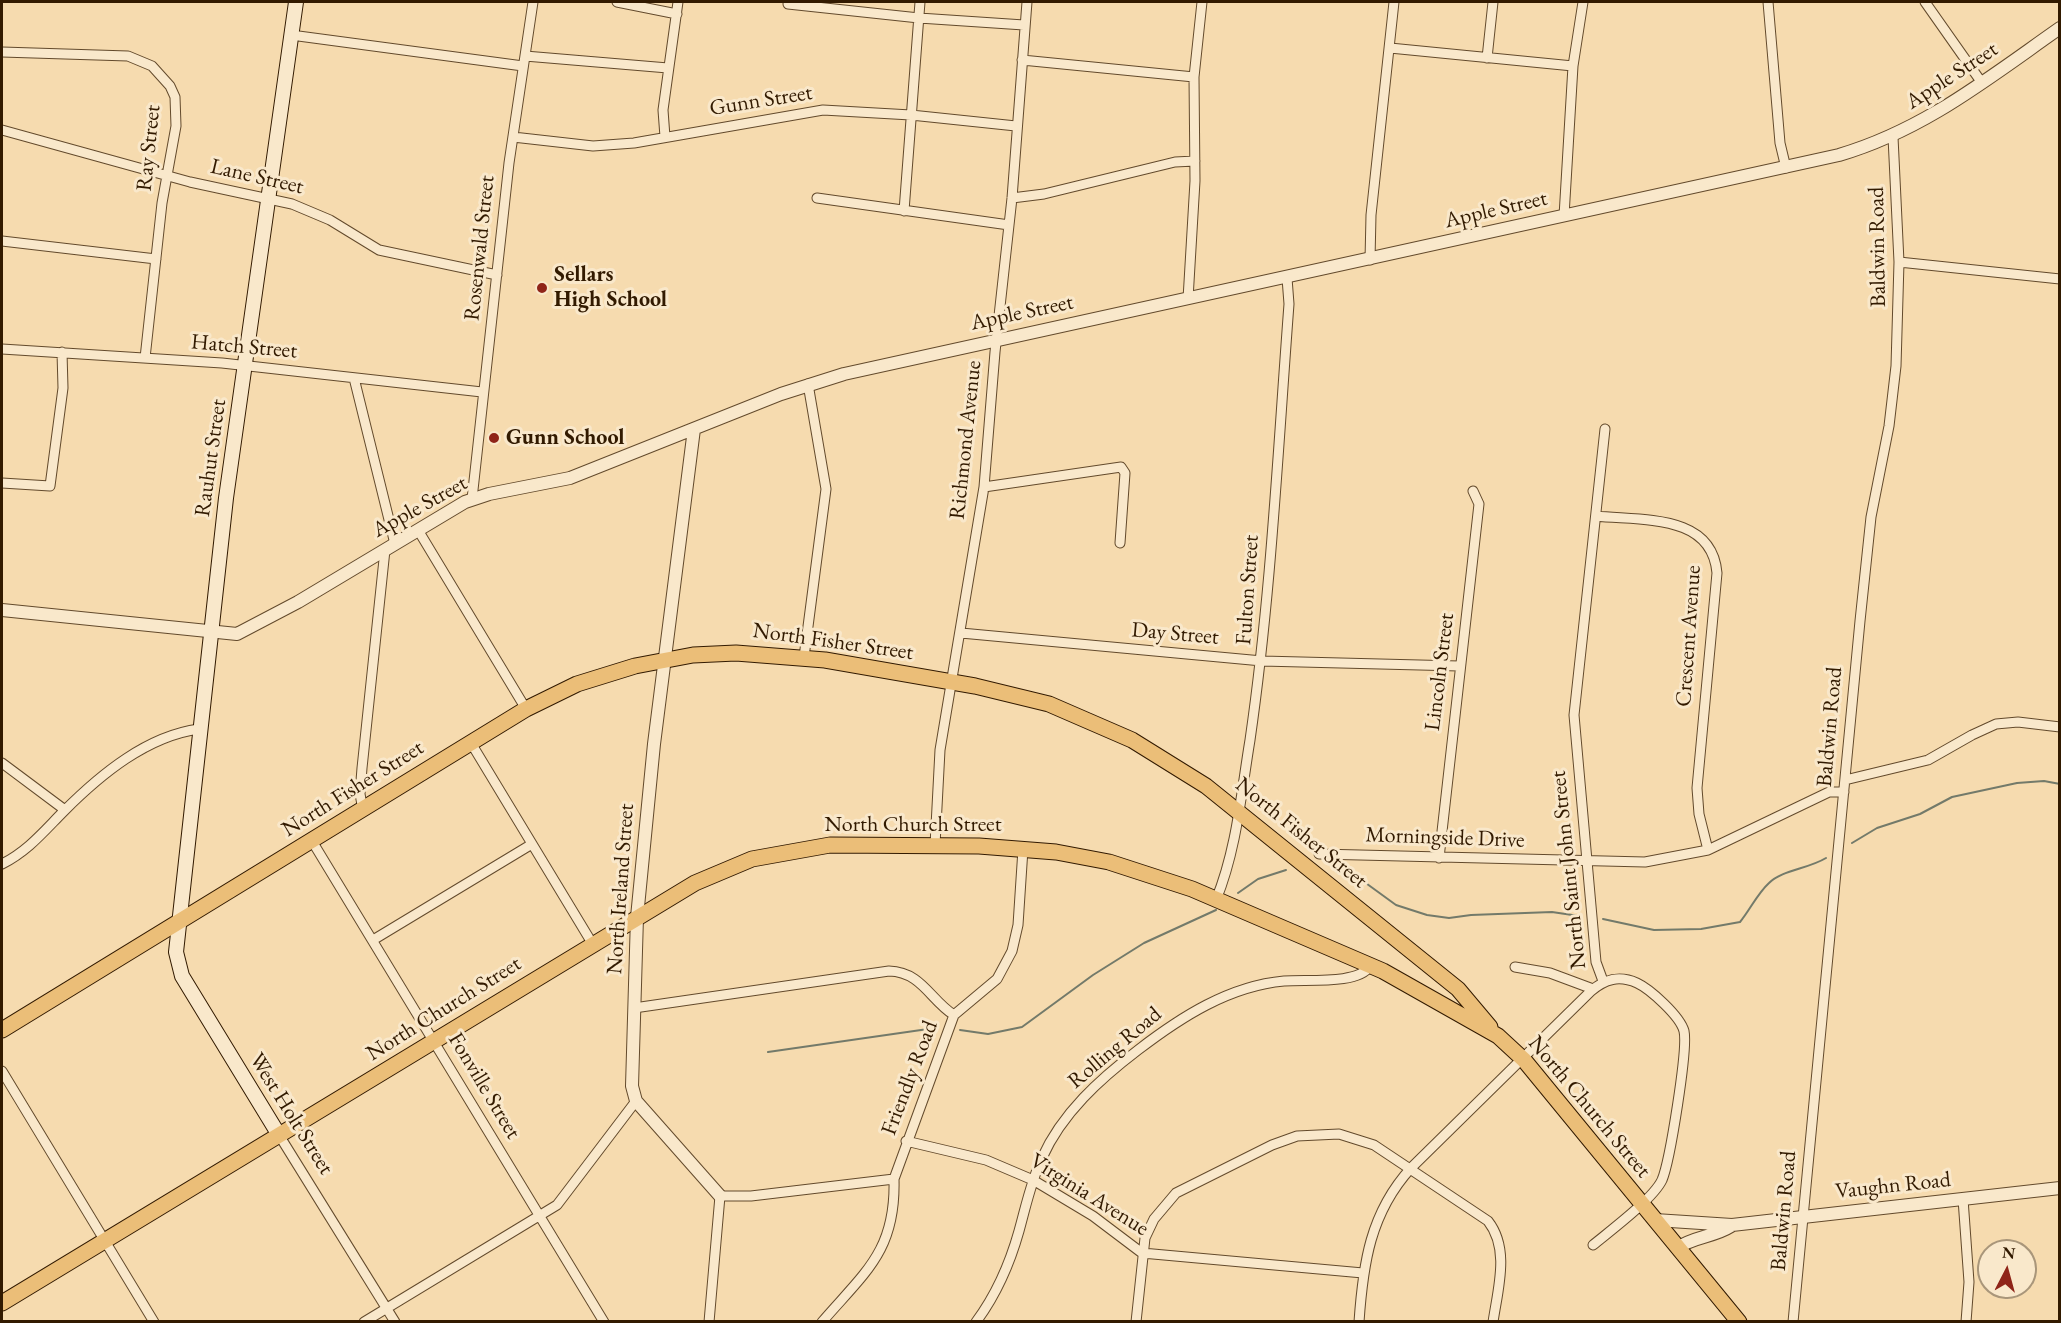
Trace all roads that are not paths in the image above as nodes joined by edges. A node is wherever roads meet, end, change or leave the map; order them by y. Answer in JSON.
{"nodes":[{"id":1,"x":296,"y":2,"type":"edge"},
{"id":2,"x":533,"y":2,"type":"edge"},
{"id":3,"x":616,"y":2,"type":"edge"},
{"id":4,"x":678,"y":2,"type":"edge"},
{"id":5,"x":920,"y":2,"type":"edge"},
{"id":6,"x":1027,"y":2,"type":"edge"},
{"id":7,"x":1202,"y":2,"type":"edge"},
{"id":8,"x":1394,"y":2,"type":"edge"},
{"id":9,"x":1493,"y":2,"type":"edge"},
{"id":10,"x":1583,"y":2,"type":"edge"},
{"id":11,"x":1768,"y":2,"type":"edge"},
{"id":12,"x":1925,"y":2,"type":"edge"},
{"id":13,"x":788,"y":4,"type":"dead end"},
{"id":14,"x":676,"y":14,"type":"junction"},
{"id":15,"x":919,"y":18,"type":"junction"},
{"id":16,"x":1024,"y":25,"type":"junction"},
{"id":17,"x":2060,"y":28,"type":"edge"},
{"id":18,"x":291,"y":35,"type":"junction"},
{"id":19,"x":1390,"y":48,"type":"junction"},
{"id":20,"x":2,"y":52,"type":"edge"},
{"id":21,"x":525,"y":56,"type":"junction"},
{"id":22,"x":1487,"y":58,"type":"junction"},
{"id":23,"x":1022,"y":60,"type":"junction"},
{"id":24,"x":523,"y":66,"type":"junction"},
{"id":25,"x":1573,"y":66,"type":"junction"},
{"id":26,"x":668,"y":68,"type":"junction"},
{"id":27,"x":1194,"y":77,"type":"junction"},
{"id":28,"x":1982,"y":83,"type":"junction"},
{"id":29,"x":911,"y":115,"type":"junction"},
{"id":30,"x":1016,"y":126,"type":"junction"},
{"id":31,"x":2,"y":130,"type":"edge"},
{"id":32,"x":513,"y":137,"type":"junction"},
{"id":33,"x":664,"y":137,"type":"junction"},
{"id":34,"x":1893,"y":137,"type":"junction"},
{"id":35,"x":1195,"y":161,"type":"junction"},
{"id":36,"x":1786,"y":168,"type":"junction"},
{"id":37,"x":169,"y":177,"type":"junction"},
{"id":38,"x":268,"y":198,"type":"junction"},
{"id":39,"x":817,"y":198,"type":"dead end"},
{"id":40,"x":1012,"y":198,"type":"junction"},
{"id":41,"x":904,"y":211,"type":"junction"},
{"id":42,"x":1564,"y":216,"type":"junction"},
{"id":43,"x":1009,"y":225,"type":"junction"},
{"id":44,"x":2,"y":242,"type":"edge"},
{"id":45,"x":156,"y":259,"type":"junction"},
{"id":46,"x":1370,"y":260,"type":"junction"},
{"id":47,"x":1899,"y":261,"type":"junction"},
{"id":48,"x":496,"y":275,"type":"junction"},
{"id":49,"x":1287,"y":278,"type":"junction"},
{"id":50,"x":2060,"y":279,"type":"edge"},
{"id":51,"x":1188,"y":298,"type":"junction"},
{"id":52,"x":997,"y":340,"type":"junction"},
{"id":53,"x":2,"y":349,"type":"edge"},
{"id":54,"x":62,"y":352,"type":"junction"},
{"id":55,"x":145,"y":358,"type":"junction"},
{"id":56,"x":245,"y":366,"type":"junction"},
{"id":57,"x":354,"y":378,"type":"junction"},
{"id":58,"x":808,"y":384,"type":"junction"},
{"id":59,"x":482,"y":392,"type":"junction"},
{"id":60,"x":694,"y":429,"type":"junction"},
{"id":61,"x":1605,"y":429,"type":"dead end"},
{"id":62,"x":2,"y":483,"type":"edge"},
{"id":63,"x":984,"y":487,"type":"junction"},
{"id":64,"x":1473,"y":491,"type":"dead end"},
{"id":65,"x":472,"y":499,"type":"junction"},
{"id":66,"x":1596,"y":516,"type":"junction"},
{"id":67,"x":418,"y":530,"type":"junction"},
{"id":68,"x":1120,"y":543,"type":"dead end"},
{"id":69,"x":390,"y":547,"type":"junction"},
{"id":70,"x":2,"y":610,"type":"edge"},
{"id":71,"x":210,"y":633,"type":"junction"},
{"id":72,"x":961,"y":633,"type":"junction"},
{"id":73,"x":804,"y":657,"type":"junction"},
{"id":74,"x":664,"y":659,"type":"junction"},
{"id":75,"x":1262,"y":661,"type":"junction"},
{"id":76,"x":1459,"y":666,"type":"junction"},
{"id":77,"x":953,"y":682,"type":"junction"},
{"id":78,"x":526,"y":709,"type":"junction"},
{"id":79,"x":2060,"y":727,"type":"edge"},
{"id":80,"x":199,"y":729,"type":"junction"},
{"id":81,"x":471,"y":743,"type":"junction"},
{"id":82,"x":2,"y":763,"type":"edge"},
{"id":83,"x":1845,"y":780,"type":"junction"},
{"id":84,"x":1844,"y":792,"type":"junction"},
{"id":85,"x":65,"y":810,"type":"junction"},
{"id":86,"x":363,"y":810,"type":"junction"},
{"id":87,"x":1239,"y":812,"type":"junction"},
{"id":88,"x":312,"y":841,"type":"junction"},
{"id":89,"x":532,"y":844,"type":"junction"},
{"id":90,"x":935,"y":845,"type":"junction"},
{"id":91,"x":1023,"y":849,"type":"junction"},
{"id":92,"x":1708,"y":850,"type":"junction"},
{"id":93,"x":1319,"y":854,"type":"dead end"},
{"id":94,"x":1439,"y":858,"type":"junction"},
{"id":95,"x":1587,"y":863,"type":"junction"},
{"id":96,"x":2,"y":864,"type":"edge"},
{"id":97,"x":1216,"y":900,"type":"junction"},
{"id":98,"x":637,"y":917,"type":"junction"},
{"id":99,"x":179,"y":921,"type":"junction"},
{"id":100,"x":373,"y":940,"type":"junction"},
{"id":101,"x":592,"y":943,"type":"junction"},
{"id":102,"x":1370,"y":966,"type":"junction"},
{"id":103,"x":1515,"y":967,"type":"dead end"},
{"id":104,"x":1603,"y":981,"type":"junction"},
{"id":105,"x":1593,"y":989,"type":"junction"},
{"id":106,"x":634,"y":1008,"type":"junction"},
{"id":107,"x":954,"y":1015,"type":"junction"},
{"id":108,"x":2,"y":1030,"type":"edge"},
{"id":109,"x":1498,"y":1036,"type":"junction"},
{"id":110,"x":434,"y":1042,"type":"junction"},
{"id":111,"x":1524,"y":1060,"type":"junction"},
{"id":112,"x":2,"y":1071,"type":"edge"},
{"id":113,"x":636,"y":1101,"type":"junction"},
{"id":114,"x":279,"y":1135,"type":"junction"},
{"id":115,"x":906,"y":1141,"type":"junction"},
{"id":116,"x":1411,"y":1168,"type":"junction"},
{"id":117,"x":894,"y":1179,"type":"junction"},
{"id":118,"x":1033,"y":1180,"type":"junction"},
{"id":119,"x":2060,"y":1188,"type":"edge"},
{"id":120,"x":720,"y":1196,"type":"junction"},
{"id":121,"x":1963,"y":1199,"type":"junction"},
{"id":122,"x":1641,"y":1203,"type":"junction"},
{"id":123,"x":539,"y":1214,"type":"junction"},
{"id":124,"x":1803,"y":1216,"type":"junction"},
{"id":125,"x":1655,"y":1220,"type":"junction"},
{"id":126,"x":1732,"y":1226,"type":"junction"},
{"id":127,"x":105,"y":1240,"type":"junction"},
{"id":128,"x":1593,"y":1245,"type":"dead end"},
{"id":129,"x":1677,"y":1248,"type":"junction"},
{"id":130,"x":1142,"y":1253,"type":"junction"},
{"id":131,"x":1363,"y":1274,"type":"junction"},
{"id":132,"x":2,"y":1303,"type":"edge"},
{"id":133,"x":386,"y":1307,"type":"junction"},
{"id":134,"x":154,"y":1322,"type":"edge"},
{"id":135,"x":364,"y":1322,"type":"edge"},
{"id":136,"x":395,"y":1322,"type":"edge"},
{"id":137,"x":604,"y":1322,"type":"edge"},
{"id":138,"x":709,"y":1322,"type":"edge"},
{"id":139,"x":822,"y":1322,"type":"edge"},
{"id":140,"x":976,"y":1322,"type":"edge"},
{"id":141,"x":1136,"y":1322,"type":"edge"},
{"id":142,"x":1359,"y":1322,"type":"edge"},
{"id":143,"x":1493,"y":1322,"type":"edge"},
{"id":144,"x":1738,"y":1322,"type":"edge"},
{"id":145,"x":1793,"y":1322,"type":"edge"},
{"id":146,"x":1966,"y":1322,"type":"edge"}],
"edges":[{"from":1,"to":18,"type":"main road","name":"Rauhut Street"},
{"from":2,"to":21,"type":"street","name":"Rosenwald Street"},
{"from":3,"to":14,"type":"street"},
{"from":4,"to":14,"type":"street"},
{"from":5,"to":15,"type":"street"},
{"from":6,"to":16,"type":"street","name":"Richmond Avenue"},
{"from":7,"to":27,"type":"street"},
{"from":8,"to":19,"type":"street"},
{"from":9,"to":22,"type":"street"},
{"from":10,"to":25,"type":"street"},
{"from":11,"to":36,"type":"street"},
{"from":12,"to":28,"type":"street"},
{"from":13,"to":15,"type":"street"},
{"from":14,"to":26,"type":"street"},
{"from":15,"to":16,"type":"street"},
{"from":15,"to":29,"type":"street"},
{"from":16,"to":23,"type":"street","name":"Richmond Avenue"},
{"from":17,"to":28,"type":"street","name":"Apple Street"},
{"from":18,"to":24,"type":"street"},
{"from":18,"to":38,"type":"main road","name":"Rauhut Street"},
{"from":19,"to":22,"type":"street"},
{"from":19,"to":46,"type":"street"},
{"from":20,"to":37,"type":"street","name":"Ray Street"},
{"from":21,"to":24,"type":"street","name":"Rosenwald Street"},
{"from":21,"to":26,"type":"street"},
{"from":22,"to":25,"type":"street"},
{"from":23,"to":27,"type":"street"},
{"from":23,"to":30,"type":"street","name":"Richmond Avenue"},
{"from":24,"to":32,"type":"street","name":"Rosenwald Street"},
{"from":25,"to":42,"type":"street"},
{"from":26,"to":33,"type":"street"},
{"from":27,"to":35,"type":"street"},
{"from":28,"to":34,"type":"street","name":"Apple Street"},
{"from":29,"to":30,"type":"street","name":"Gunn Street"},
{"from":29,"to":33,"type":"street","name":"Gunn Street"},
{"from":29,"to":41,"type":"street"},
{"from":30,"to":40,"type":"street","name":"Richmond Avenue"},
{"from":31,"to":37,"type":"street","name":"Lane Street"},
{"from":32,"to":33,"type":"street","name":"Gunn Street"},
{"from":32,"to":48,"type":"street","name":"Rosenwald Street"},
{"from":34,"to":36,"type":"street","name":"Apple Street"},
{"from":34,"to":47,"type":"street","name":"Baldwin Road"},
{"from":35,"to":40,"type":"street"},
{"from":35,"to":51,"type":"street"},
{"from":36,"to":42,"type":"street","name":"Apple Street"},
{"from":37,"to":38,"type":"street","name":"Lane Street"},
{"from":37,"to":45,"type":"street","name":"Ray Street"},
{"from":38,"to":48,"type":"street","name":"Lane Street"},
{"from":38,"to":56,"type":"main road","name":"Rauhut Street"},
{"from":39,"to":41,"type":"street"},
{"from":40,"to":43,"type":"street","name":"Richmond Avenue"},
{"from":41,"to":43,"type":"street"},
{"from":42,"to":46,"type":"street","name":"Apple Street"},
{"from":43,"to":52,"type":"street","name":"Richmond Avenue"},
{"from":44,"to":45,"type":"street"},
{"from":45,"to":55,"type":"street","name":"Ray Street"},
{"from":46,"to":49,"type":"street","name":"Apple Street"},
{"from":47,"to":50,"type":"street"},
{"from":47,"to":83,"type":"street","name":"Baldwin Road"},
{"from":48,"to":59,"type":"street","name":"Rosenwald Street"},
{"from":49,"to":51,"type":"street","name":"Apple Street"},
{"from":49,"to":75,"type":"street","name":"Fulton Street"},
{"from":51,"to":52,"type":"street","name":"Apple Street"},
{"from":52,"to":58,"type":"street","name":"Apple Street"},
{"from":52,"to":63,"type":"street","name":"Richmond Avenue"},
{"from":53,"to":54,"type":"street","name":"Hatch Street"},
{"from":54,"to":55,"type":"street","name":"Hatch Street"},
{"from":54,"to":62,"type":"street"},
{"from":55,"to":56,"type":"street","name":"Hatch Street"},
{"from":56,"to":57,"type":"street","name":"Hatch Street"},
{"from":56,"to":71,"type":"main road","name":"Rauhut Street"},
{"from":57,"to":59,"type":"street","name":"Hatch Street"},
{"from":57,"to":69,"type":"street"},
{"from":58,"to":60,"type":"street","name":"Apple Street"},
{"from":58,"to":73,"type":"street"},
{"from":59,"to":65,"type":"street","name":"Rosenwald Street"},
{"from":60,"to":65,"type":"street","name":"Apple Street"},
{"from":60,"to":74,"type":"street","name":"North Ireland Street"},
{"from":61,"to":66,"type":"street","name":"North Saint John Street"},
{"from":63,"to":68,"type":"street"},
{"from":63,"to":72,"type":"street","name":"Richmond Avenue"},
{"from":64,"to":76,"type":"street","name":"Lincoln Street"},
{"from":65,"to":67,"type":"street","name":"Apple Street"},
{"from":66,"to":92,"type":"street","name":"Crescent Avenue"},
{"from":66,"to":95,"type":"street","name":"North Saint John Street"},
{"from":67,"to":69,"type":"street","name":"Apple Street"},
{"from":67,"to":78,"type":"street"},
{"from":69,"to":71,"type":"street","name":"Apple Street"},
{"from":69,"to":86,"type":"street"},
{"from":70,"to":71,"type":"street","name":"Apple Street"},
{"from":71,"to":80,"type":"main road","name":"Rauhut Street"},
{"from":72,"to":75,"type":"street","name":"Day Street"},
{"from":72,"to":77,"type":"street","name":"Richmond Avenue"},
{"from":73,"to":74,"type":"main road","name":"North Fisher Street"},
{"from":73,"to":77,"type":"main road","name":"North Fisher Street"},
{"from":74,"to":78,"type":"main road","name":"North Fisher Street"},
{"from":74,"to":98,"type":"street","name":"North Ireland Street"},
{"from":75,"to":76,"type":"street","name":"Day Street"},
{"from":75,"to":87,"type":"street","name":"Fulton Street"},
{"from":76,"to":94,"type":"street","name":"Lincoln Street"},
{"from":77,"to":87,"type":"main road","name":"North Fisher Street"},
{"from":77,"to":90,"type":"street","name":"Richmond Avenue"},
{"from":78,"to":81,"type":"main road","name":"North Fisher Street"},
{"from":79,"to":83,"type":"street"},
{"from":80,"to":85,"type":"street"},
{"from":80,"to":99,"type":"main road","name":"Rauhut Street"},
{"from":81,"to":86,"type":"main road","name":"North Fisher Street"},
{"from":81,"to":89,"type":"street"},
{"from":82,"to":85,"type":"street"},
{"from":83,"to":84,"type":"street","name":"Baldwin Road"},
{"from":84,"to":92,"type":"street","name":"Morningside Drive"},
{"from":84,"to":124,"type":"street","name":"Baldwin Road"},
{"from":85,"to":96,"type":"street"},
{"from":86,"to":88,"type":"main road","name":"North Fisher Street"},
{"from":87,"to":97,"type":"street","name":"Fulton Street"},
{"from":87,"to":109,"type":"main road","name":"North Fisher Street"},
{"from":88,"to":99,"type":"main road","name":"North Fisher Street"},
{"from":88,"to":100,"type":"street","name":"Fonville Street"},
{"from":89,"to":100,"type":"street"},
{"from":89,"to":101,"type":"street"},
{"from":90,"to":91,"type":"main road","name":"North Church Street"},
{"from":90,"to":98,"type":"main road","name":"North Church Street"},
{"from":91,"to":97,"type":"main road","name":"North Church Street"},
{"from":91,"to":107,"type":"street","name":"Friendly Road"},
{"from":92,"to":95,"type":"street","name":"Morningside Drive"},
{"from":93,"to":94,"type":"street","name":"Morningside Drive"},
{"from":94,"to":95,"type":"street","name":"Morningside Drive"},
{"from":95,"to":104,"type":"street","name":"North Saint John Street"},
{"from":97,"to":102,"type":"main road","name":"North Church Street"},
{"from":98,"to":101,"type":"main road","name":"North Church Street"},
{"from":98,"to":106,"type":"street","name":"North Ireland Street"},
{"from":99,"to":108,"type":"main road","name":"North Fisher Street"},
{"from":99,"to":114,"type":"main road","name":"West Holt Street"},
{"from":100,"to":110,"type":"street","name":"Fonville Street"},
{"from":101,"to":110,"type":"main road","name":"North Church Street"},
{"from":102,"to":109,"type":"main road","name":"North Church Street"},
{"from":102,"to":118,"type":"street","name":"Rolling Road"},
{"from":103,"to":105,"type":"street"},
{"from":104,"to":105,"type":"street","name":"North Saint John Street"},
{"from":104,"to":122,"type":"street"},
{"from":105,"to":111,"type":"street","name":"North Saint John Street"},
{"from":106,"to":107,"type":"street"},
{"from":106,"to":113,"type":"street","name":"North Ireland Street"},
{"from":107,"to":115,"type":"street","name":"Friendly Road"},
{"from":109,"to":111,"type":"main road","name":"North Church Street"},
{"from":110,"to":114,"type":"main road","name":"North Church Street"},
{"from":110,"to":123,"type":"street","name":"Fonville Street"},
{"from":111,"to":116,"type":"street","name":"North Saint John Street"},
{"from":111,"to":122,"type":"main road","name":"North Church Street"},
{"from":112,"to":127,"type":"street"},
{"from":113,"to":120,"type":"street"},
{"from":113,"to":123,"type":"street"},
{"from":114,"to":127,"type":"main road","name":"North Church Street"},
{"from":114,"to":133,"type":"street","name":"West Holt Street"},
{"from":115,"to":117,"type":"street","name":"Friendly Road"},
{"from":115,"to":118,"type":"street","name":"Virginia Avenue"},
{"from":116,"to":130,"type":"street"},
{"from":116,"to":131,"type":"street","name":"North Saint John Street"},
{"from":116,"to":143,"type":"street"},
{"from":117,"to":120,"type":"street"},
{"from":117,"to":139,"type":"street","name":"Friendly Road"},
{"from":118,"to":130,"type":"street","name":"Virginia Avenue"},
{"from":118,"to":140,"type":"street","name":"Rolling Road"},
{"from":119,"to":121,"type":"street","name":"Vaughn Road"},
{"from":120,"to":138,"type":"street"},
{"from":121,"to":124,"type":"street","name":"Vaughn Road"},
{"from":121,"to":146,"type":"street"},
{"from":122,"to":125,"type":"main road","name":"North Church Street"},
{"from":122,"to":128,"type":"street"},
{"from":123,"to":133,"type":"street"},
{"from":123,"to":137,"type":"street","name":"Fonville Street"},
{"from":124,"to":126,"type":"street","name":"Vaughn Road"},
{"from":124,"to":145,"type":"street","name":"Baldwin Road"},
{"from":125,"to":126,"type":"street","name":"Vaughn Road"},
{"from":125,"to":129,"type":"main road","name":"North Church Street"},
{"from":126,"to":129,"type":"street","name":"Vaughn Road"},
{"from":127,"to":132,"type":"main road","name":"North Church Street"},
{"from":127,"to":134,"type":"street"},
{"from":129,"to":144,"type":"main road","name":"North Church Street"},
{"from":130,"to":131,"type":"street","name":"Virginia Avenue"},
{"from":130,"to":141,"type":"street"},
{"from":131,"to":142,"type":"street","name":"North Saint John Street"},
{"from":133,"to":135,"type":"street"},
{"from":133,"to":136,"type":"street","name":"West Holt Street"}]}
